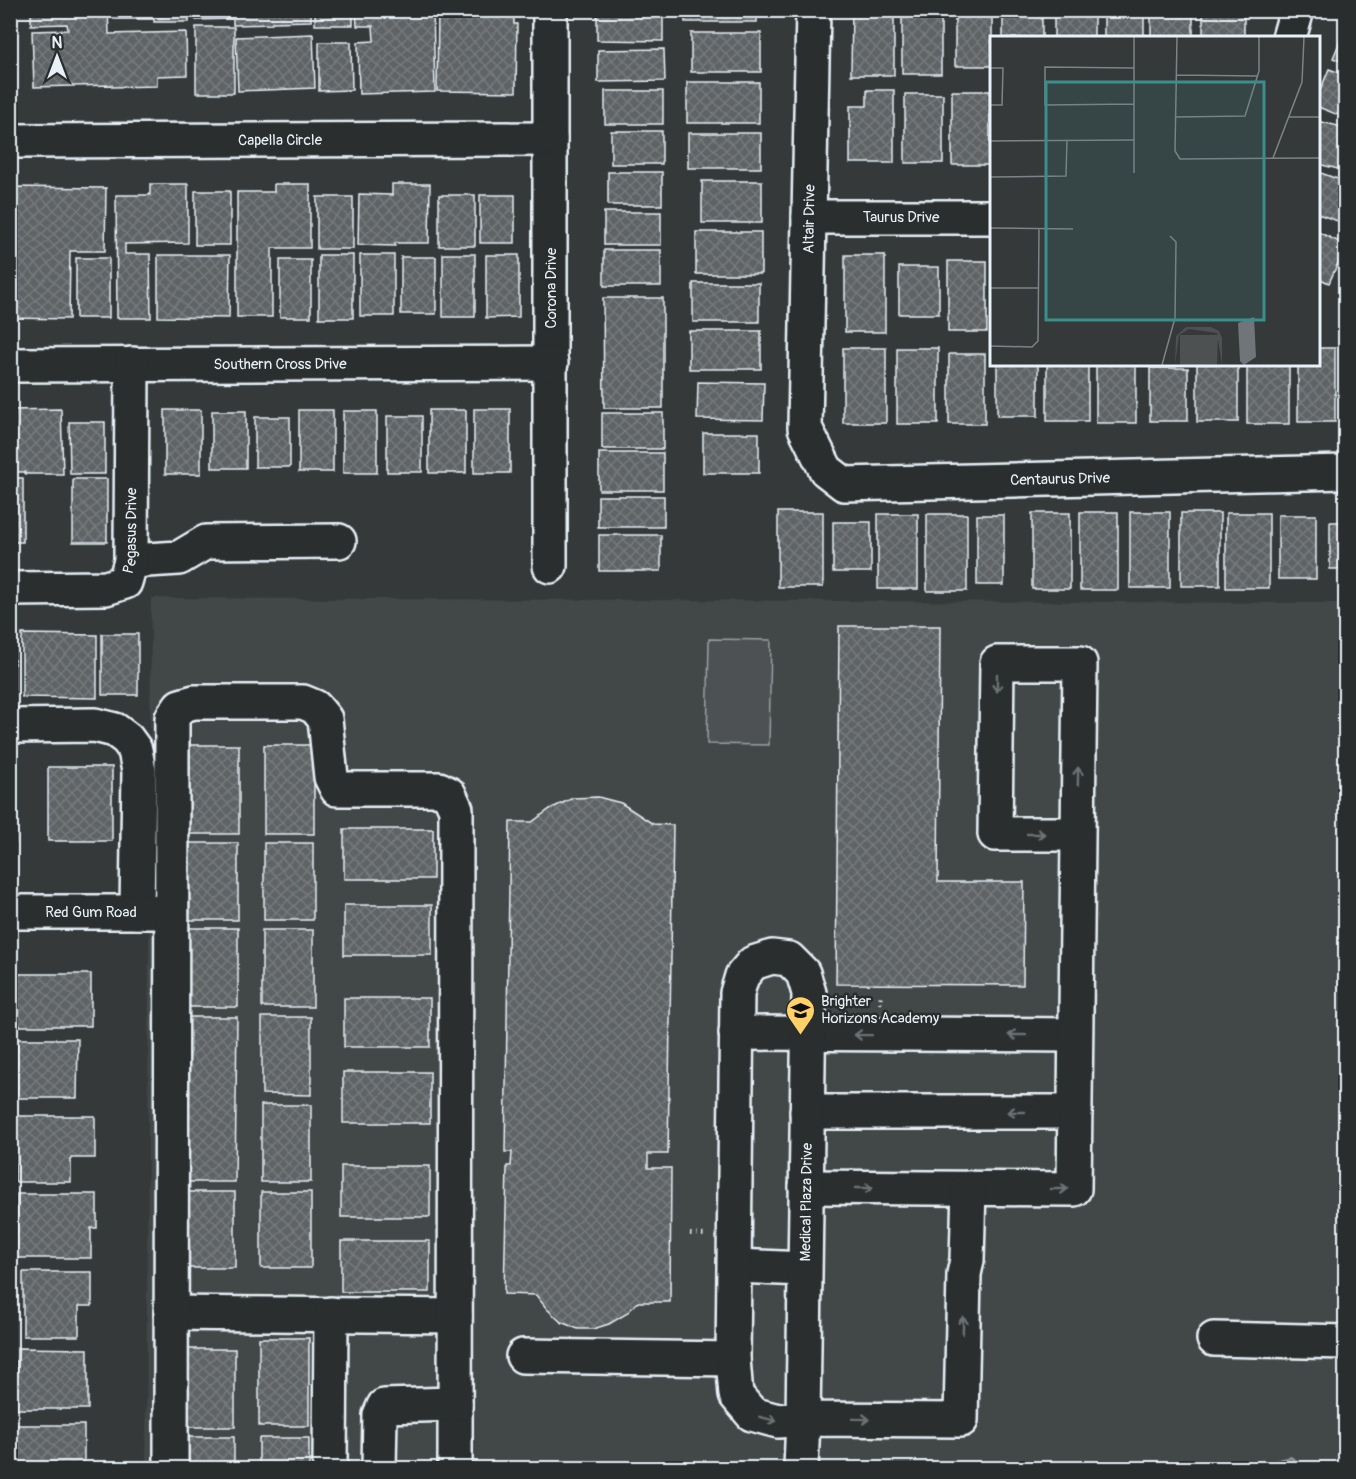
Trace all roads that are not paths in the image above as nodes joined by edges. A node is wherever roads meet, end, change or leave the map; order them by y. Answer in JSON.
{"nodes":[{"id":1,"x":550,"y":10,"type":"edge"},
{"id":2,"x":813,"y":10,"type":"edge"},
{"id":3,"x":1297,"y":10,"type":"edge"},
{"id":4,"x":1289,"y":36,"type":"edge"},
{"id":5,"x":550,"y":139,"type":"junction"},
{"id":6,"x":10,"y":141,"type":"edge"},
{"id":7,"x":809,"y":217,"type":"junction"},
{"id":8,"x":990,"y":217,"type":"edge"},
{"id":9,"x":551,"y":363,"type":"junction"},
{"id":10,"x":132,"y":364,"type":"junction"},
{"id":11,"x":10,"y":365,"type":"edge"},
{"id":12,"x":805,"y":428,"type":"joint"},
{"id":13,"x":1346,"y":472,"type":"edge"},
{"id":14,"x":339,"y":541,"type":"dead end"},
{"id":15,"x":131,"y":561,"type":"junction"},
{"id":16,"x":550,"y":566,"type":"dead end"},
{"id":17,"x":10,"y":589,"type":"edge"},
{"id":18,"x":10,"y":726,"type":"edge"},
{"id":19,"x":1077,"y":834,"type":"junction"},
{"id":20,"x":10,"y":912,"type":"edge"},
{"id":21,"x":137,"y":912,"type":"junction"},
{"id":22,"x":172,"y":912,"type":"junction"},
{"id":23,"x":736,"y":1033,"type":"junction"},
{"id":24,"x":808,"y":1034,"type":"junction"},
{"id":25,"x":1075,"y":1035,"type":"junction"},
{"id":26,"x":807,"y":1112,"type":"junction"},
{"id":27,"x":1075,"y":1112,"type":"junction"},
{"id":28,"x":806,"y":1187,"type":"junction"},
{"id":29,"x":969,"y":1188,"type":"junction"},
{"id":30,"x":735,"y":1266,"type":"junction"},
{"id":31,"x":804,"y":1269,"type":"junction"},
{"id":32,"x":171,"y":1313,"type":"junction"},
{"id":33,"x":331,"y":1314,"type":"junction"},
{"id":34,"x":455,"y":1316,"type":"junction"},
{"id":35,"x":1214,"y":1339,"type":"dead end"},
{"id":36,"x":1346,"y":1342,"type":"edge"},
{"id":37,"x":523,"y":1356,"type":"dead end"},
{"id":38,"x":734,"y":1359,"type":"junction"},
{"id":39,"x":455,"y":1404,"type":"junction"},
{"id":40,"x":803,"y":1419,"type":"junction"},
{"id":41,"x":171,"y":1468,"type":"edge"},
{"id":42,"x":330,"y":1468,"type":"edge"},
{"id":43,"x":379,"y":1468,"type":"edge"},
{"id":44,"x":455,"y":1468,"type":"edge"},
{"id":45,"x":801,"y":1468,"type":"edge"}],
"edges":[{"from":1,"to":5,"type":"street","name":"Corona Drive"},
{"from":2,"to":7,"type":"street","name":"Altair Drive"},
{"from":3,"to":4,"type":"street"},
{"from":5,"to":6,"type":"street","name":"Capella Circle"},
{"from":5,"to":9,"type":"street","name":"Corona Drive"},
{"from":7,"to":8,"type":"street","name":"Taurus Drive"},
{"from":7,"to":12,"type":"street","name":"Altair Drive"},
{"from":9,"to":10,"type":"street","name":"Southern Cross Drive"},
{"from":9,"to":16,"type":"street","name":"Corona Drive"},
{"from":10,"to":11,"type":"street","name":"Southern Cross Drive"},
{"from":10,"to":15,"type":"street","name":"Pegasus Drive"},
{"from":12,"to":13,"type":"street","name":"Centaurus Drive"},
{"from":14,"to":15,"type":"street"},
{"from":15,"to":17,"type":"street","name":"Pegasus Drive"},
{"from":18,"to":21,"type":"street"},
{"from":19,"to":19,"type":"street","one_way":true},
{"from":19,"to":25,"type":"street"},
{"from":20,"to":21,"type":"street","name":"Red Gum Road"},
{"from":21,"to":22,"type":"street","name":"Red Gum Road"},
{"from":22,"to":32,"type":"street"},
{"from":22,"to":34,"type":"street"},
{"from":23,"to":24,"type":"street"},
{"from":23,"to":24,"type":"street","name":"Medical Plaza Drive"},
{"from":23,"to":30,"type":"street"},
{"from":25,"to":24,"type":"street","one_way":true},
{"from":24,"to":26,"type":"street","name":"Medical Plaza Drive"},
{"from":25,"to":27,"type":"street"},
{"from":27,"to":26,"type":"street","one_way":true},
{"from":26,"to":28,"type":"street","name":"Medical Plaza Drive"},
{"from":29,"to":27,"type":"street","one_way":true},
{"from":28,"to":29,"type":"street","one_way":true},
{"from":28,"to":31,"type":"street","name":"Medical Plaza Drive"},
{"from":40,"to":29,"type":"street","one_way":true},
{"from":30,"to":31,"type":"street"},
{"from":30,"to":38,"type":"street"},
{"from":31,"to":40,"type":"street","name":"Medical Plaza Drive"},
{"from":32,"to":33,"type":"street"},
{"from":32,"to":41,"type":"street"},
{"from":33,"to":34,"type":"street"},
{"from":33,"to":42,"type":"street"},
{"from":34,"to":39,"type":"street"},
{"from":35,"to":36,"type":"street"},
{"from":37,"to":38,"type":"street"},
{"from":38,"to":40,"type":"street","one_way":true},
{"from":39,"to":43,"type":"street"},
{"from":39,"to":44,"type":"street"},
{"from":40,"to":45,"type":"street","name":"Medical Plaza Drive"}]}
